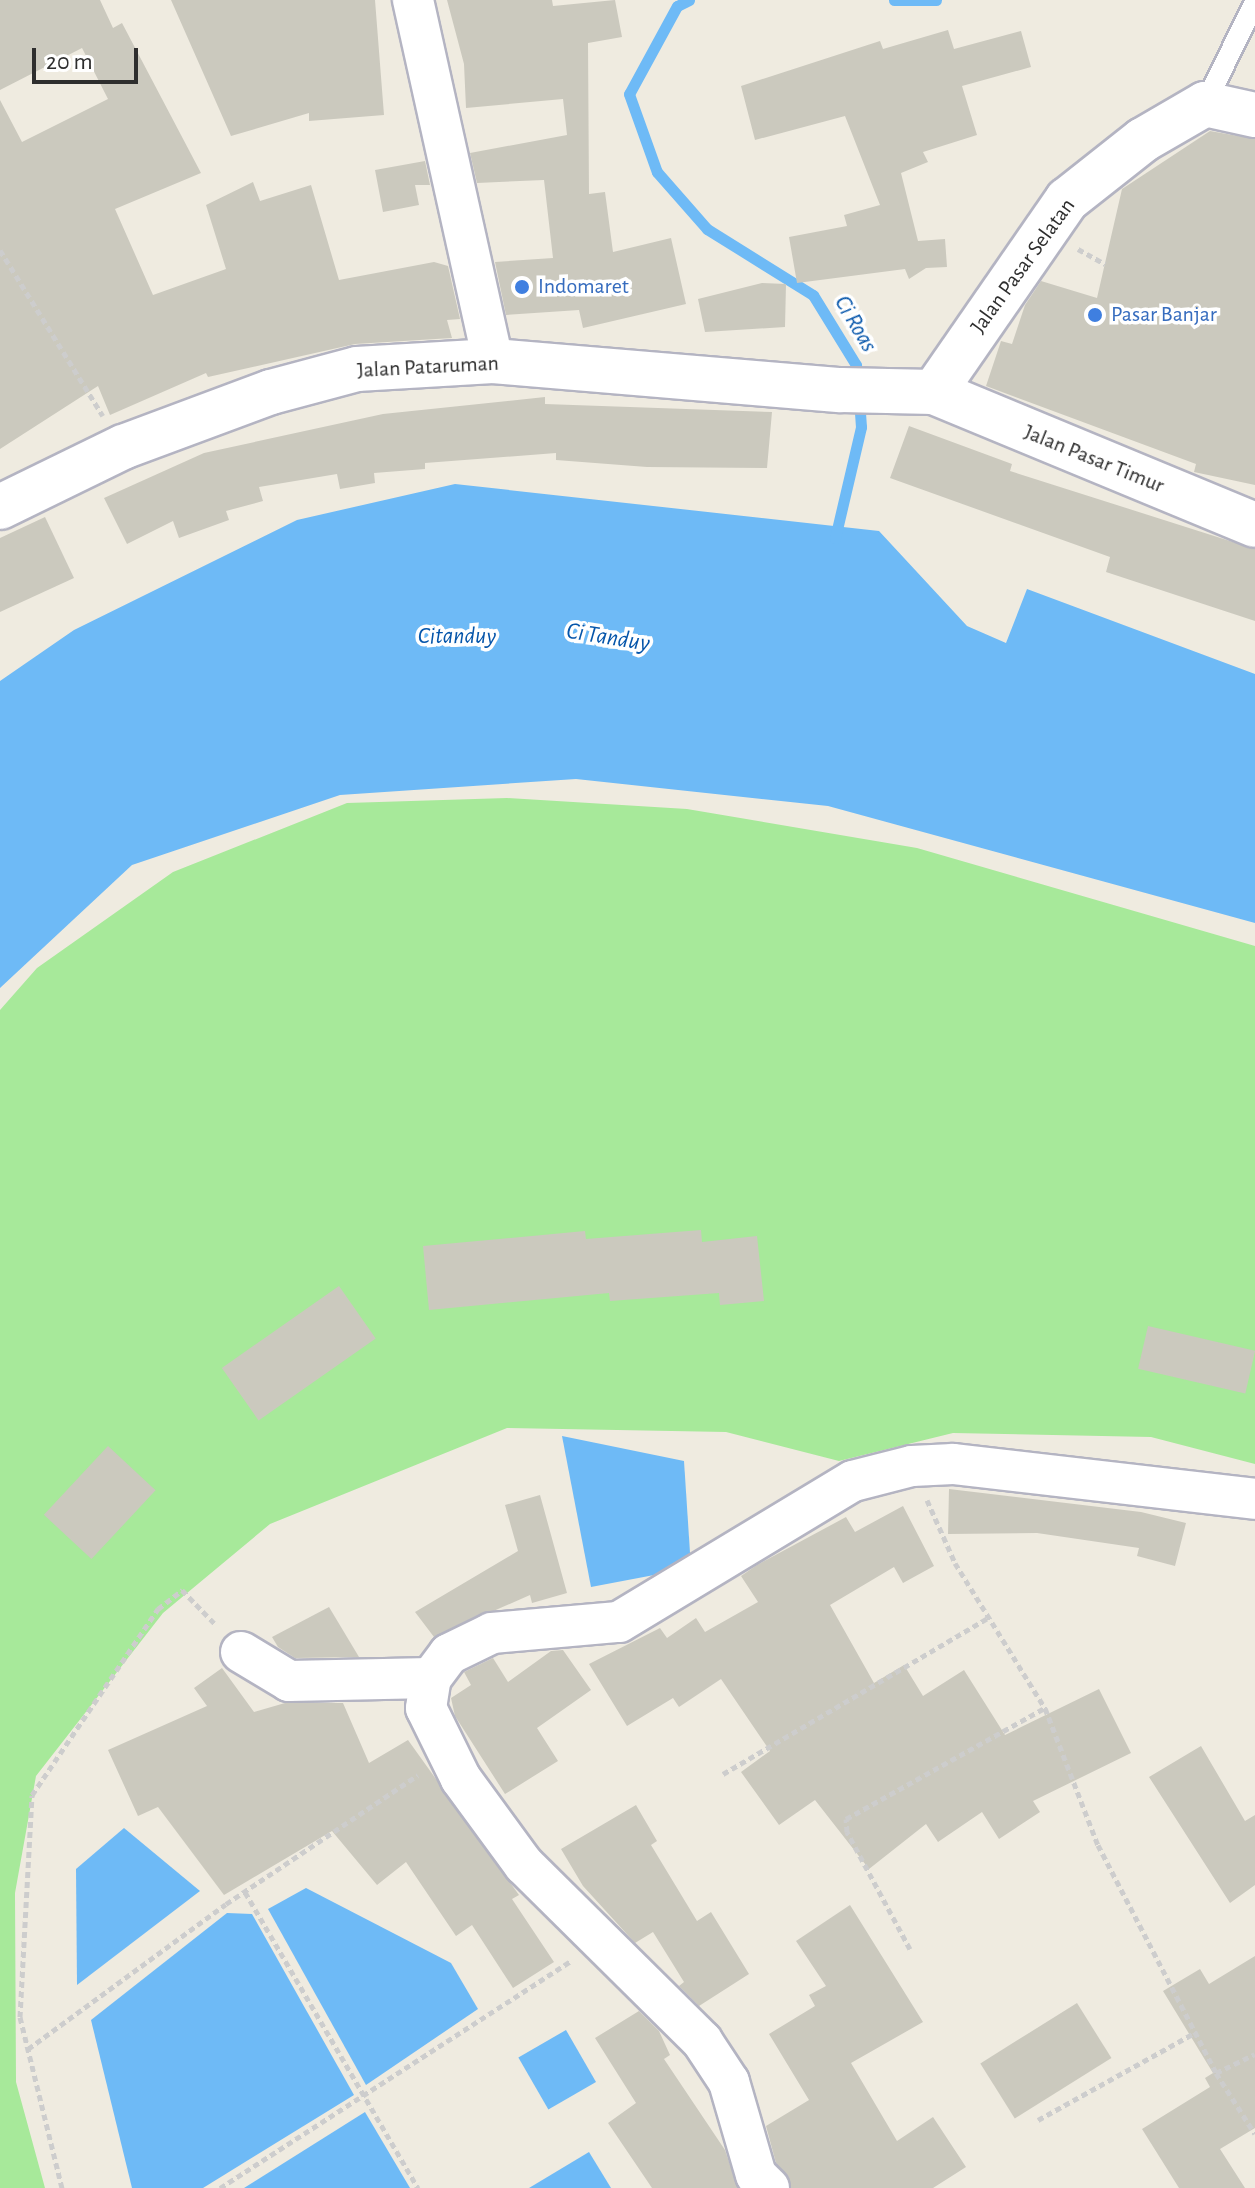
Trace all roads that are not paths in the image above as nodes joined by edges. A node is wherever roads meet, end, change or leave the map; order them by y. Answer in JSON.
{"nodes":[{"id":1,"x":413,"y":0,"type":"edge"},
{"id":2,"x":1255,"y":2,"type":"edge"},
{"id":3,"x":1205,"y":104,"type":"junction"},
{"id":4,"x":1255,"y":115,"type":"edge"},
{"id":5,"x":493,"y":361,"type":"junction"},
{"id":6,"x":934,"y":392,"type":"junction"},
{"id":7,"x":0,"y":507,"type":"edge"},
{"id":8,"x":1255,"y":525,"type":"edge"},
{"id":9,"x":1255,"y":1499,"type":"edge"},
{"id":10,"x":241,"y":1652,"type":"road end"},
{"id":11,"x":431,"y":1678,"type":"junction"},
{"id":12,"x":769,"y":2188,"type":"edge"}],
"edges":[{"from":1,"to":5,"type":"street"},
{"from":2,"to":3,"type":"lane"},
{"from":3,"to":4,"type":"street"},
{"from":3,"to":6,"type":"street","name":"Jalan Pasar Selatan"},
{"from":5,"to":6,"type":"street","name":"Jalan Pataruman"},
{"from":5,"to":7,"type":"street","name":"Jalan Pataruman"},
{"from":6,"to":8,"type":"street","name":"Jalan Pasar Timur"},
{"from":9,"to":11,"type":"street"},
{"from":10,"to":11,"type":"street"},
{"from":11,"to":12,"type":"street"}]}
